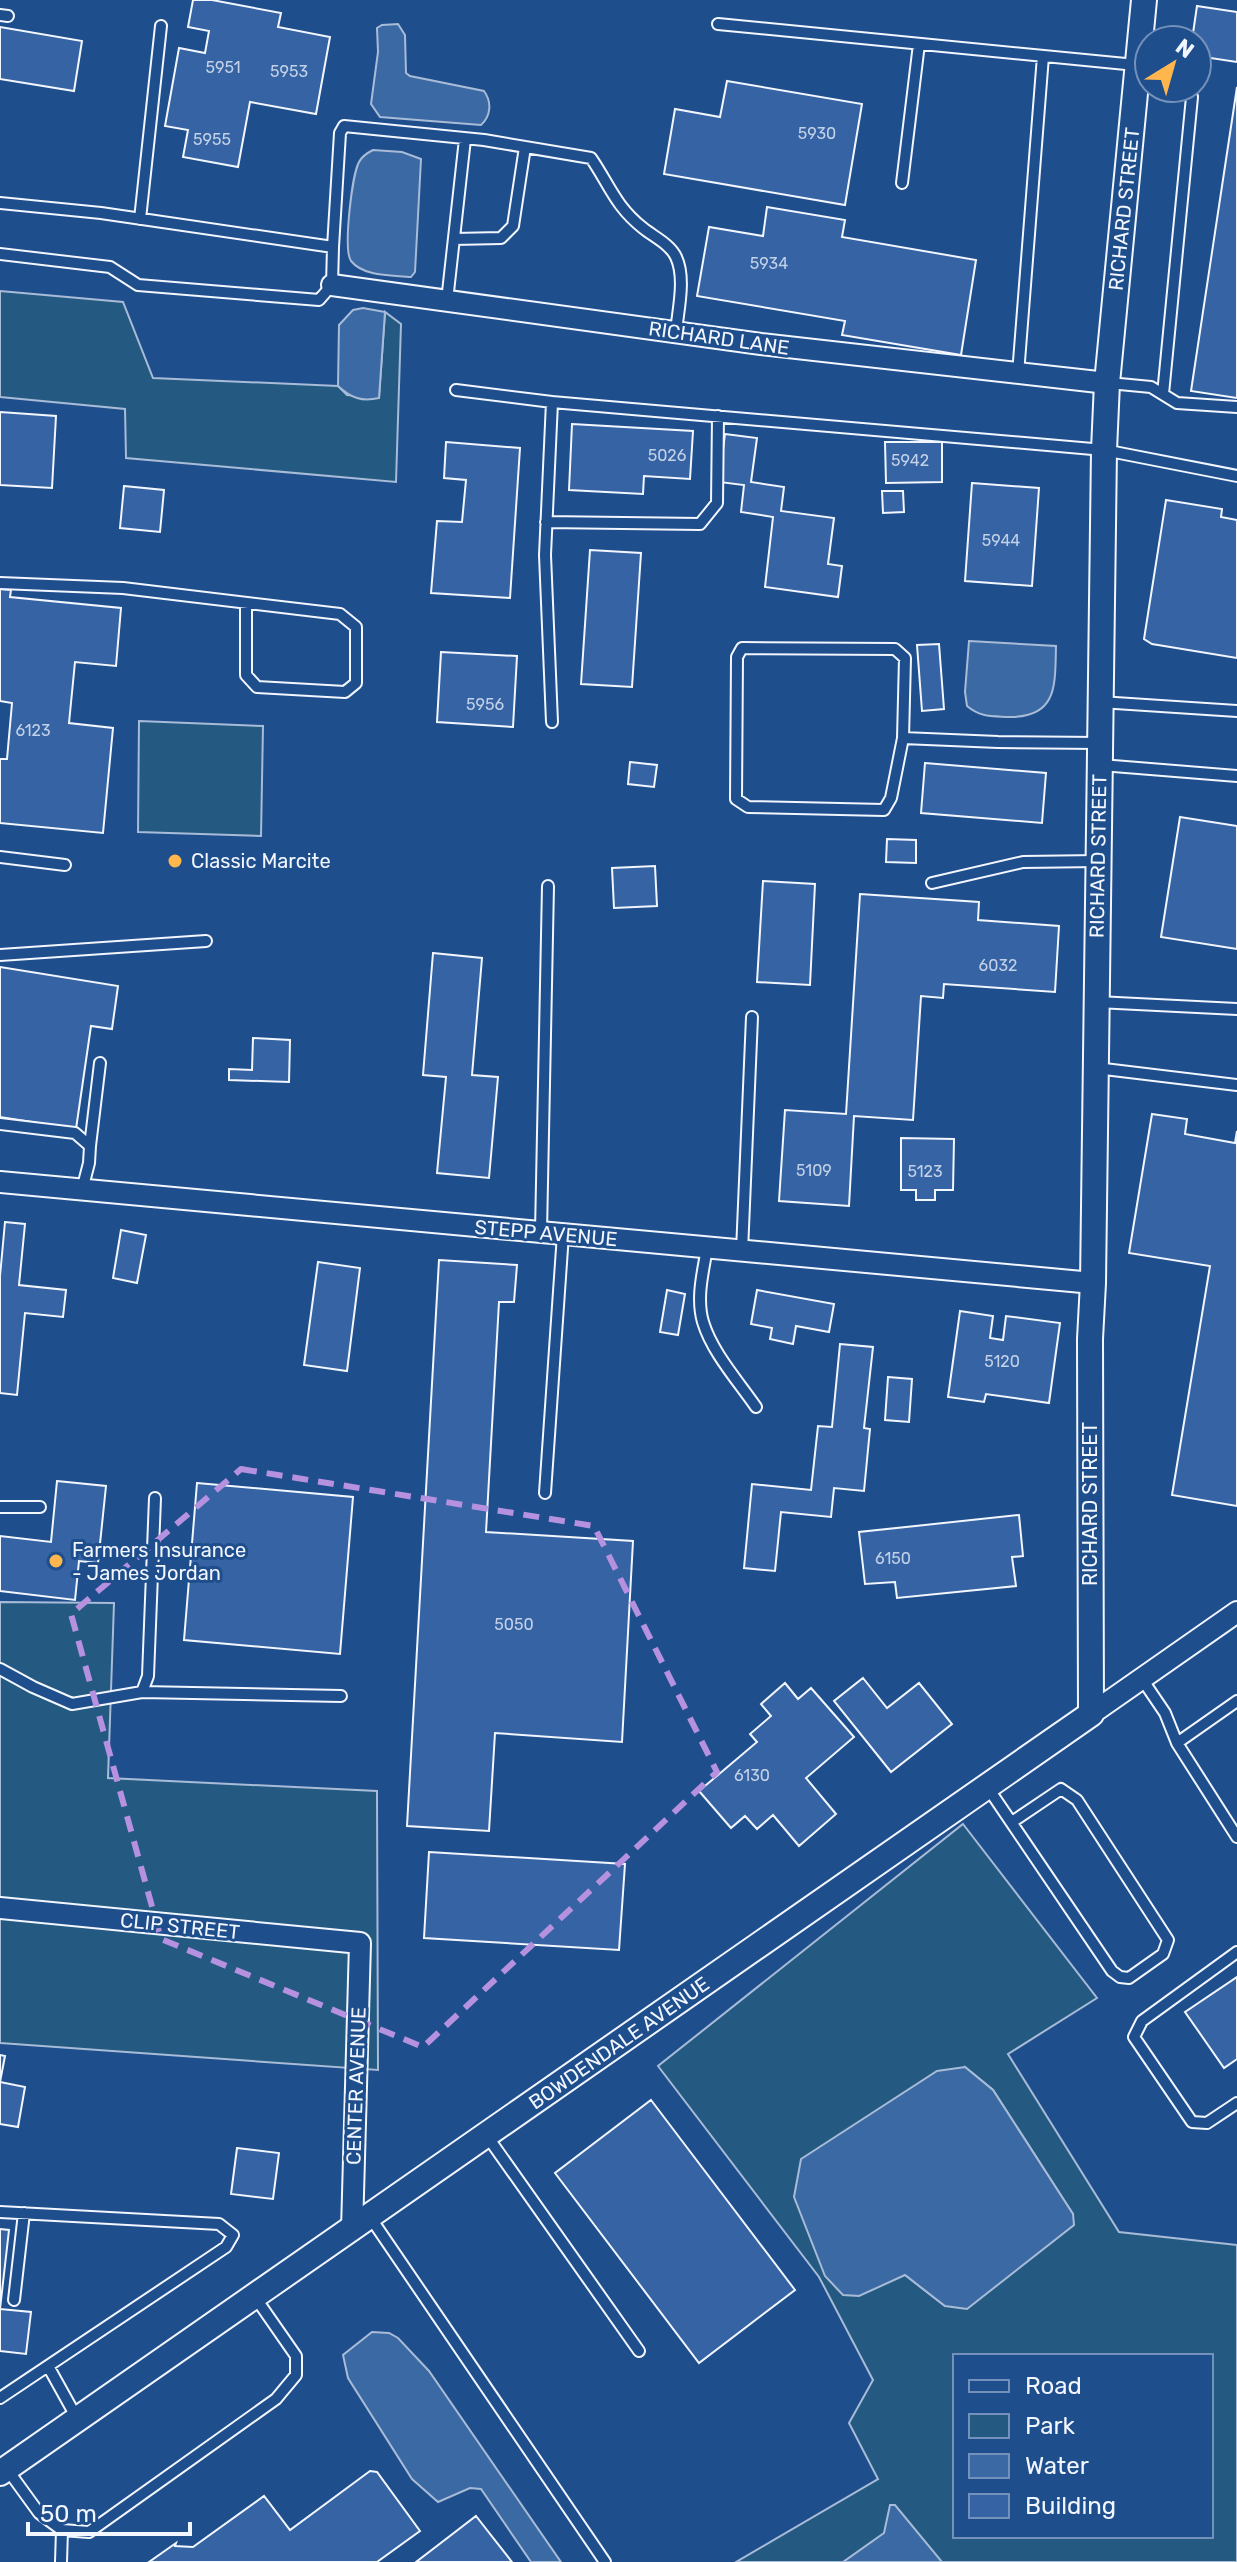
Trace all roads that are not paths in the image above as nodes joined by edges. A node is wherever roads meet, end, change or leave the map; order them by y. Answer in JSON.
{"nodes":[{"id":1,"x":1144,"y":0,"type":"edge"},
{"id":2,"x":718,"y":24,"type":"dead end"},
{"id":3,"x":1142,"y":24,"type":"edge"},
{"id":4,"x":161,"y":26,"type":"dead end"},
{"id":5,"x":919,"y":44,"type":"junction"},
{"id":6,"x":1043,"y":56,"type":"junction"},
{"id":7,"x":1133,"y":65,"type":"edge"},
{"id":8,"x":1134,"y":104,"type":"edge"},
{"id":9,"x":1191,"y":104,"type":"edge"},
{"id":10,"x":465,"y":139,"type":"junction"},
{"id":11,"x":525,"y":147,"type":"junction"},
{"id":12,"x":902,"y":183,"type":"dead end"},
{"id":13,"x":0,"y":203,"type":"edge"},
{"id":14,"x":140,"y":219,"type":"junction"},
{"id":15,"x":454,"y":239,"type":"junction"},
{"id":16,"x":333,"y":247,"type":"junction"},
{"id":17,"x":0,"y":254,"type":"edge"},
{"id":18,"x":332,"y":285,"type":"junction"},
{"id":19,"x":447,"y":301,"type":"junction"},
{"id":20,"x":676,"y":332,"type":"junction"},
{"id":21,"x":1018,"y":374,"type":"junction"},
{"id":22,"x":1107,"y":383,"type":"junction"},
{"id":23,"x":456,"y":390,"type":"dead end"},
{"id":24,"x":1163,"y":394,"type":"junction"},
{"id":25,"x":552,"y":402,"type":"junction"},
{"id":26,"x":1237,"y":407,"type":"edge"},
{"id":27,"x":718,"y":416,"type":"junction"},
{"id":28,"x":1104,"y":450,"type":"junction"},
{"id":29,"x":1237,"y":476,"type":"edge"},
{"id":30,"x":546,"y":522,"type":"junction"},
{"id":31,"x":0,"y":583,"type":"edge"},
{"id":32,"x":246,"y":603,"type":"junction"},
{"id":33,"x":1100,"y":702,"type":"junction"},
{"id":34,"x":1237,"y":711,"type":"edge"},
{"id":35,"x":552,"y":722,"type":"dead end"},
{"id":36,"x":903,"y":738,"type":"junction"},
{"id":37,"x":1099,"y":754,"type":"junction"},
{"id":38,"x":1237,"y":776,"type":"edge"},
{"id":39,"x":0,"y":857,"type":"edge"},
{"id":40,"x":1098,"y":861,"type":"junction"},
{"id":41,"x":65,"y":865,"type":"dead end"},
{"id":42,"x":932,"y":883,"type":"dead end"},
{"id":43,"x":548,"y":886,"type":"dead end"},
{"id":44,"x":206,"y":941,"type":"dead end"},
{"id":45,"x":0,"y":955,"type":"edge"},
{"id":46,"x":1097,"y":1002,"type":"junction"},
{"id":47,"x":1237,"y":1009,"type":"edge"},
{"id":48,"x":752,"y":1017,"type":"dead end"},
{"id":49,"x":100,"y":1063,"type":"dead end"},
{"id":50,"x":1096,"y":1068,"type":"junction"},
{"id":51,"x":1237,"y":1085,"type":"edge"},
{"id":52,"x":0,"y":1124,"type":"edge"},
{"id":53,"x":90,"y":1146,"type":"junction"},
{"id":54,"x":0,"y":1182,"type":"edge"},
{"id":55,"x":82,"y":1190,"type":"junction"},
{"id":56,"x":541,"y":1232,"type":"junction"},
{"id":57,"x":563,"y":1234,"type":"junction"},
{"id":58,"x":707,"y":1248,"type":"junction"},
{"id":59,"x":742,"y":1251,"type":"junction"},
{"id":60,"x":1093,"y":1283,"type":"junction"},
{"id":61,"x":756,"y":1407,"type":"dead end"},
{"id":62,"x":545,"y":1493,"type":"dead end"},
{"id":63,"x":155,"y":1498,"type":"dead end"},
{"id":64,"x":0,"y":1507,"type":"edge"},
{"id":65,"x":40,"y":1507,"type":"dead end"},
{"id":66,"x":1237,"y":1612,"type":"edge"},
{"id":67,"x":0,"y":1669,"type":"edge"},
{"id":68,"x":1142,"y":1679,"type":"junction"},
{"id":69,"x":142,"y":1692,"type":"junction"},
{"id":70,"x":341,"y":1696,"type":"dead end"},
{"id":71,"x":1237,"y":1701,"type":"edge"},
{"id":72,"x":1091,"y":1714,"type":"junction"},
{"id":73,"x":1177,"y":1743,"type":"junction"},
{"id":74,"x":987,"y":1786,"type":"junction"},
{"id":75,"x":1012,"y":1822,"type":"junction"},
{"id":76,"x":1237,"y":1837,"type":"edge"},
{"id":77,"x":0,"y":1908,"type":"edge"},
{"id":78,"x":360,"y":1943,"type":"joint"},
{"id":79,"x":1237,"y":1952,"type":"edge"},
{"id":80,"x":1237,"y":2103,"type":"edge"},
{"id":81,"x":487,"y":2136,"type":"junction"},
{"id":82,"x":0,"y":2212,"type":"edge"},
{"id":83,"x":24,"y":2213,"type":"junction"},
{"id":84,"x":361,"y":2224,"type":"junction"},
{"id":85,"x":255,"y":2297,"type":"junction"},
{"id":86,"x":14,"y":2300,"type":"dead end"},
{"id":87,"x":639,"y":2351,"type":"dead end"},
{"id":88,"x":48,"y":2366,"type":"junction"},
{"id":89,"x":0,"y":2398,"type":"edge"},
{"id":90,"x":78,"y":2420,"type":"junction"},
{"id":91,"x":3,"y":2471,"type":"edge"},
{"id":92,"x":62,"y":2530,"type":"junction"},
{"id":93,"x":61,"y":2562,"type":"edge"},
{"id":94,"x":605,"y":2562,"type":"edge"}],
"edges":[{"from":1,"to":3,"type":"street","name":"RICHARD STREET"},
{"from":2,"to":5,"type":"lane"},
{"from":4,"to":14,"type":"lane"},
{"from":5,"to":6,"type":"lane"},
{"from":5,"to":12,"type":"lane"},
{"from":6,"to":7,"type":"lane"},
{"from":6,"to":21,"type":"lane"},
{"from":8,"to":22,"type":"street","name":"RICHARD STREET"},
{"from":9,"to":24,"type":"lane"},
{"from":10,"to":11,"type":"lane"},
{"from":10,"to":15,"type":"lane"},
{"from":10,"to":16,"type":"lane"},
{"from":11,"to":15,"type":"lane"},
{"from":11,"to":20,"type":"lane"},
{"from":13,"to":14,"type":"lane"},
{"from":14,"to":16,"type":"lane"},
{"from":15,"to":19,"type":"lane"},
{"from":16,"to":18,"type":"lane"},
{"from":17,"to":18,"type":"lane"},
{"from":18,"to":19,"type":"street","name":"RICHARD LANE"},
{"from":19,"to":20,"type":"street","name":"RICHARD LANE"},
{"from":20,"to":21,"type":"street","name":"RICHARD LANE"},
{"from":21,"to":22,"type":"street","name":"RICHARD LANE"},
{"from":22,"to":24,"type":"lane"},
{"from":22,"to":28,"type":"street","name":"RICHARD STREET"},
{"from":23,"to":25,"type":"lane"},
{"from":24,"to":26,"type":"lane"},
{"from":25,"to":27,"type":"lane"},
{"from":25,"to":30,"type":"lane"},
{"from":27,"to":28,"type":"lane"},
{"from":27,"to":30,"type":"lane"},
{"from":28,"to":29,"type":"lane"},
{"from":28,"to":33,"type":"street","name":"RICHARD STREET"},
{"from":30,"to":35,"type":"lane"},
{"from":31,"to":32,"type":"lane"},
{"from":32,"to":32,"type":"lane"},
{"from":33,"to":34,"type":"lane"},
{"from":33,"to":37,"type":"street","name":"RICHARD STREET"},
{"from":36,"to":36,"type":"lane"},
{"from":36,"to":37,"type":"lane"},
{"from":37,"to":38,"type":"lane"},
{"from":37,"to":40,"type":"street","name":"RICHARD STREET"},
{"from":39,"to":41,"type":"lane"},
{"from":40,"to":42,"type":"lane"},
{"from":40,"to":46,"type":"street","name":"RICHARD STREET"},
{"from":43,"to":56,"type":"lane"},
{"from":44,"to":45,"type":"lane"},
{"from":46,"to":47,"type":"lane"},
{"from":46,"to":50,"type":"street","name":"RICHARD STREET"},
{"from":48,"to":59,"type":"lane"},
{"from":49,"to":53,"type":"lane"},
{"from":50,"to":51,"type":"lane"},
{"from":50,"to":60,"type":"street","name":"RICHARD STREET"},
{"from":52,"to":53,"type":"lane"},
{"from":53,"to":55,"type":"lane"},
{"from":54,"to":55,"type":"street","name":"STEPP AVENUE"},
{"from":55,"to":56,"type":"street","name":"STEPP AVENUE"},
{"from":56,"to":57,"type":"street","name":"STEPP AVENUE"},
{"from":57,"to":58,"type":"street","name":"STEPP AVENUE"},
{"from":57,"to":62,"type":"lane"},
{"from":58,"to":59,"type":"street","name":"STEPP AVENUE"},
{"from":58,"to":61,"type":"lane"},
{"from":59,"to":60,"type":"street","name":"STEPP AVENUE"},
{"from":60,"to":72,"type":"street","name":"RICHARD STREET"},
{"from":63,"to":69,"type":"lane"},
{"from":64,"to":65,"type":"lane"},
{"from":66,"to":68,"type":"street","name":"BOWDENDALE AVENUE"},
{"from":67,"to":69,"type":"lane"},
{"from":68,"to":72,"type":"street","name":"BOWDENDALE AVENUE"},
{"from":68,"to":73,"type":"lane"},
{"from":69,"to":70,"type":"lane"},
{"from":71,"to":73,"type":"lane"},
{"from":72,"to":74,"type":"street","name":"BOWDENDALE AVENUE"},
{"from":73,"to":76,"type":"lane"},
{"from":74,"to":75,"type":"lane"},
{"from":74,"to":81,"type":"street","name":"BOWDENDALE AVENUE"},
{"from":75,"to":75,"type":"lane"},
{"from":77,"to":78,"type":"street","name":"CLIP STREET"},
{"from":78,"to":84,"type":"street","name":"CENTER AVENUE"},
{"from":79,"to":80,"type":"lane"},
{"from":81,"to":84,"type":"street","name":"BOWDENDALE AVENUE"},
{"from":81,"to":87,"type":"lane"},
{"from":82,"to":83,"type":"lane"},
{"from":83,"to":86,"type":"lane"},
{"from":83,"to":88,"type":"lane"},
{"from":84,"to":85,"type":"street","name":"BOWDENDALE AVENUE"},
{"from":84,"to":94,"type":"lane"},
{"from":85,"to":90,"type":"street","name":"BOWDENDALE AVENUE"},
{"from":85,"to":92,"type":"lane"},
{"from":88,"to":89,"type":"lane"},
{"from":88,"to":90,"type":"lane"},
{"from":90,"to":91,"type":"street","name":"BOWDENDALE AVENUE"},
{"from":91,"to":92,"type":"lane"},
{"from":92,"to":93,"type":"lane"}]}
